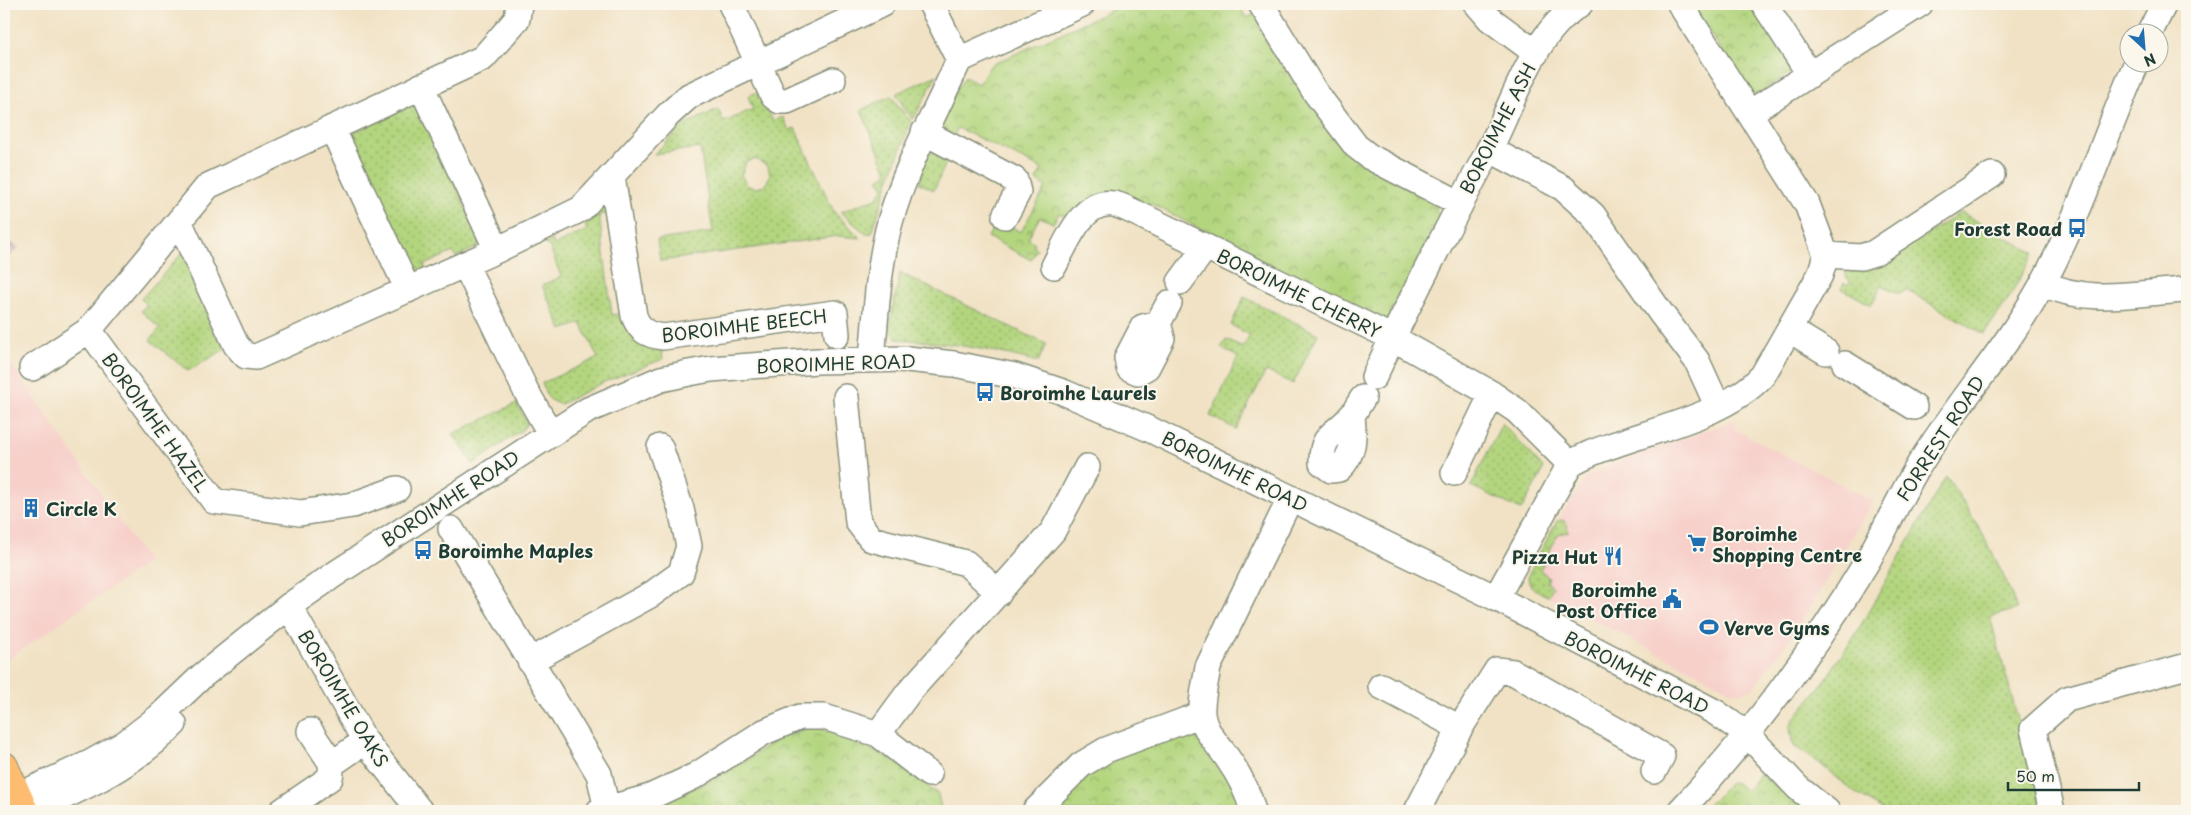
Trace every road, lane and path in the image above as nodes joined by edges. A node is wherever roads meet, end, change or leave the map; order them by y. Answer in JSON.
{"nodes":[{"id":1,"x":519,"y":4,"type":"edge"},
{"id":2,"x":731,"y":4,"type":"edge"},
{"id":3,"x":882,"y":4,"type":"edge"},
{"id":4,"x":931,"y":4,"type":"edge"},
{"id":5,"x":1082,"y":4,"type":"edge"},
{"id":6,"x":1477,"y":4,"type":"edge"},
{"id":7,"x":1580,"y":4,"type":"edge"},
{"id":8,"x":1680,"y":4,"type":"edge"},
{"id":9,"x":1764,"y":4,"type":"edge"},
{"id":10,"x":1920,"y":4,"type":"edge"},
{"id":11,"x":2164,"y":4,"type":"edge"},
{"id":12,"x":1254,"y":6,"type":"edge"},
{"id":13,"x":2155,"y":22,"type":"edge"},
{"id":14,"x":1536,"y":53,"type":"junction"},
{"id":15,"x":959,"y":60,"type":"junction"},
{"id":16,"x":758,"y":62,"type":"junction"},
{"id":17,"x":2133,"y":72,"type":"edge"},
{"id":18,"x":1810,"y":75,"type":"junction"},
{"id":19,"x":832,"y":80,"type":"dead end"},
{"id":20,"x":421,"y":86,"type":"junction"},
{"id":21,"x":1750,"y":112,"type":"junction"},
{"id":22,"x":332,"y":128,"type":"junction"},
{"id":23,"x":924,"y":132,"type":"junction"},
{"id":24,"x":1489,"y":149,"type":"junction"},
{"id":25,"x":1992,"y":175,"type":"dead end"},
{"id":26,"x":612,"y":176,"type":"junction"},
{"id":27,"x":1459,"y":203,"type":"junction"},
{"id":28,"x":1005,"y":216,"type":"dead end"},
{"id":29,"x":179,"y":221,"type":"junction"},
{"id":30,"x":1205,"y":248,"type":"junction"},
{"id":31,"x":497,"y":250,"type":"junction"},
{"id":32,"x":1826,"y":255,"type":"junction"},
{"id":33,"x":465,"y":264,"type":"junction"},
{"id":34,"x":1054,"y":266,"type":"dead end"},
{"id":35,"x":2043,"y":283,"type":"junction"},
{"id":36,"x":408,"y":290,"type":"junction"},
{"id":37,"x":2187,"y":290,"type":"edge"},
{"id":38,"x":1169,"y":303,"type":"dead end"},
{"id":39,"x":90,"y":330,"type":"junction"},
{"id":40,"x":1790,"y":330,"type":"junction"},
{"id":41,"x":837,"y":335,"type":"dead end"},
{"id":42,"x":1393,"y":338,"type":"junction"},
{"id":43,"x":872,"y":359,"type":"junction"},
{"id":44,"x":32,"y":368,"type":"dead end"},
{"id":45,"x":1492,"y":394,"type":"junction"},
{"id":46,"x":846,"y":397,"type":"dead end"},
{"id":47,"x":1363,"y":397,"type":"dead end"},
{"id":48,"x":1718,"y":406,"type":"junction"},
{"id":49,"x":1914,"y":407,"type":"dead end"},
{"id":50,"x":550,"y":433,"type":"junction"},
{"id":51,"x":660,"y":447,"type":"dead end"},
{"id":52,"x":1570,"y":464,"type":"junction"},
{"id":53,"x":1087,"y":467,"type":"dead end"},
{"id":54,"x":1454,"y":473,"type":"dead end"},
{"id":55,"x":397,"y":489,"type":"dead end"},
{"id":56,"x":1290,"y":498,"type":"junction"},
{"id":57,"x":450,"y":529,"type":"dead end"},
{"id":58,"x":999,"y":593,"type":"junction"},
{"id":59,"x":1496,"y":598,"type":"junction"},
{"id":60,"x":289,"y":606,"type":"junction"},
{"id":61,"x":530,"y":661,"type":"junction"},
{"id":62,"x":2187,"y":666,"type":"edge"},
{"id":63,"x":1381,"y":686,"type":"dead end"},
{"id":64,"x":1202,"y":714,"type":"junction"},
{"id":65,"x":1460,"y":728,"type":"junction"},
{"id":66,"x":310,"y":731,"type":"dead end"},
{"id":67,"x":878,"y":734,"type":"junction"},
{"id":68,"x":1748,"y":735,"type":"junction"},
{"id":69,"x":365,"y":741,"type":"junction"},
{"id":70,"x":332,"y":764,"type":"junction"},
{"id":71,"x":4,"y":766,"type":"edge"},
{"id":72,"x":1654,"y":771,"type":"dead end"},
{"id":73,"x":928,"y":774,"type":"dead end"},
{"id":74,"x":19,"y":805,"type":"edge"},
{"id":75,"x":603,"y":810,"type":"edge"},
{"id":76,"x":282,"y":811,"type":"edge"},
{"id":77,"x":420,"y":811,"type":"edge"},
{"id":78,"x":1035,"y":811,"type":"edge"},
{"id":79,"x":1253,"y":811,"type":"edge"},
{"id":80,"x":1417,"y":811,"type":"edge"},
{"id":81,"x":1680,"y":811,"type":"edge"},
{"id":82,"x":1827,"y":811,"type":"edge"},
{"id":83,"x":2052,"y":811,"type":"edge"}],
"edges":[{"from":1,"to":20,"type":"street"},
{"from":2,"to":16,"type":"street"},
{"from":3,"to":16,"type":"street"},
{"from":4,"to":15,"type":"street"},
{"from":5,"to":15,"type":"street"},
{"from":6,"to":14,"type":"street","name":"BOROIMHE ASH"},
{"from":7,"to":14,"type":"street","name":"BOROIMHE ASH"},
{"from":8,"to":21,"type":"street"},
{"from":9,"to":18,"type":"street"},
{"from":10,"to":18,"type":"street"},
{"from":11,"to":13,"type":"street"},
{"from":12,"to":27,"type":"street","name":"BOROIMHE ASH"},
{"from":14,"to":24,"type":"street","name":"BOROIMHE ASH"},
{"from":15,"to":23,"type":"street"},
{"from":16,"to":19,"type":"street"},
{"from":16,"to":26,"type":"street"},
{"from":17,"to":35,"type":"street","name":"FORREST ROAD"},
{"from":18,"to":21,"type":"street"},
{"from":20,"to":22,"type":"street"},
{"from":20,"to":31,"type":"street"},
{"from":21,"to":32,"type":"street"},
{"from":22,"to":29,"type":"street"},
{"from":22,"to":36,"type":"street"},
{"from":23,"to":28,"type":"street"},
{"from":23,"to":43,"type":"street"},
{"from":24,"to":27,"type":"street","name":"BOROIMHE ASH"},
{"from":24,"to":48,"type":"street"},
{"from":25,"to":32,"type":"street"},
{"from":26,"to":31,"type":"street"},
{"from":26,"to":41,"type":"street","name":"BOROIMHE BEECH"},
{"from":27,"to":42,"type":"street","name":"BOROIMHE ASH"},
{"from":29,"to":36,"type":"street"},
{"from":29,"to":39,"type":"street"},
{"from":30,"to":34,"type":"street","name":"BOROIMHE CHERRY"},
{"from":30,"to":38,"type":"street","name":"BOROIMHE CHERRY"},
{"from":30,"to":42,"type":"street","name":"BOROIMHE CHERRY"},
{"from":31,"to":33,"type":"street"},
{"from":32,"to":40,"type":"street"},
{"from":33,"to":36,"type":"street"},
{"from":33,"to":50,"type":"street"},
{"from":35,"to":37,"type":"street"},
{"from":35,"to":68,"type":"street","name":"FORREST ROAD"},
{"from":39,"to":44,"type":"street"},
{"from":39,"to":55,"type":"street","name":"BOROIMHE HAZEL"},
{"from":40,"to":48,"type":"street"},
{"from":40,"to":49,"type":"street"},
{"from":42,"to":45,"type":"street","name":"BOROIMHE CHERRY"},
{"from":42,"to":47,"type":"street","name":"BOROIMHE CHERRY"},
{"from":43,"to":50,"type":"street","name":"BOROIMHE ROAD"},
{"from":43,"to":56,"type":"street","name":"BOROIMHE ROAD"},
{"from":45,"to":52,"type":"street","name":"BOROIMHE CHERRY"},
{"from":45,"to":54,"type":"street"},
{"from":46,"to":58,"type":"street"},
{"from":48,"to":52,"type":"street"},
{"from":50,"to":60,"type":"street","name":"BOROIMHE ROAD"},
{"from":51,"to":61,"type":"street"},
{"from":52,"to":59,"type":"street"},
{"from":53,"to":58,"type":"street"},
{"from":56,"to":59,"type":"street","name":"BOROIMHE ROAD"},
{"from":56,"to":64,"type":"street"},
{"from":57,"to":61,"type":"street"},
{"from":58,"to":67,"type":"street"},
{"from":59,"to":68,"type":"street","name":"BOROIMHE ROAD"},
{"from":60,"to":69,"type":"street","name":"BOROIMHE OAKS"},
{"from":60,"to":74,"type":"street","name":"BOROIMHE ROAD"},
{"from":61,"to":75,"type":"street"},
{"from":62,"to":83,"type":"street"},
{"from":63,"to":65,"type":"street"},
{"from":64,"to":78,"type":"street"},
{"from":64,"to":79,"type":"street"},
{"from":65,"to":72,"type":"street"},
{"from":65,"to":80,"type":"street"},
{"from":66,"to":70,"type":"street"},
{"from":67,"to":73,"type":"street"},
{"from":67,"to":75,"type":"street"},
{"from":68,"to":81,"type":"street","name":"FORREST ROAD"},
{"from":68,"to":82,"type":"street","name":"BOROIMHE ROAD"},
{"from":69,"to":70,"type":"street"},
{"from":69,"to":77,"type":"street","name":"BOROIMHE OAKS"},
{"from":70,"to":76,"type":"street"},
{"from":71,"to":74,"type":"main road"}]}
